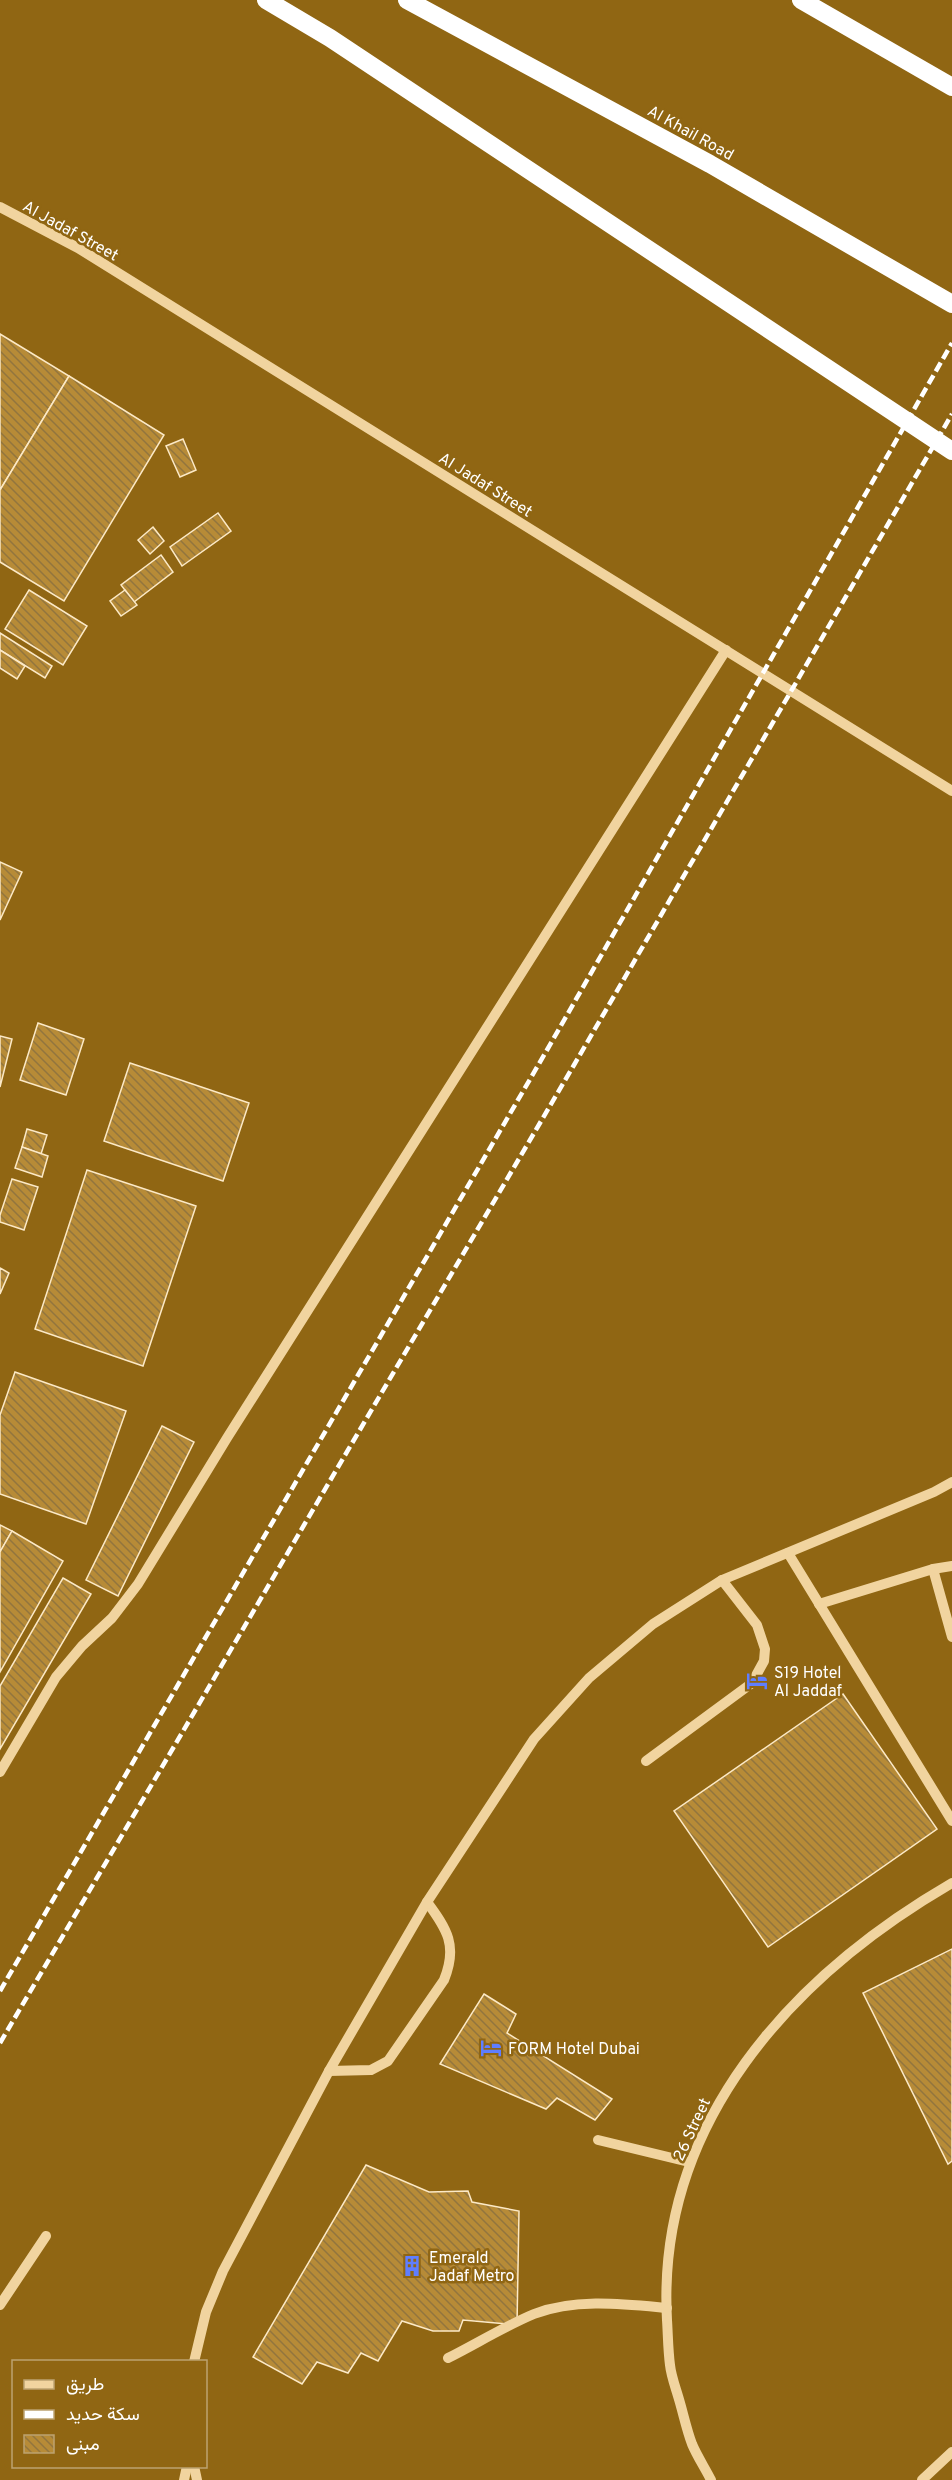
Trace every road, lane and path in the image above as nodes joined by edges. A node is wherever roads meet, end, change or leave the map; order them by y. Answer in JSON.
{"nodes":[{"id":1,"x":266,"y":0,"type":"edge"},
{"id":2,"x":407,"y":0,"type":"edge"},
{"id":3,"x":801,"y":0,"type":"edge"},
{"id":4,"x":952,"y":87,"type":"edge"},
{"id":5,"x":0,"y":207,"type":"edge"},
{"id":6,"x":952,"y":304,"type":"edge"},
{"id":7,"x":952,"y":451,"type":"edge"},
{"id":8,"x":726,"y":650,"type":"junction"},
{"id":9,"x":952,"y":791,"type":"edge"},
{"id":10,"x":952,"y":1482,"type":"edge"},
{"id":11,"x":788,"y":1553,"type":"junction"},
{"id":12,"x":952,"y":1566,"type":"edge"},
{"id":13,"x":933,"y":1569,"type":"junction"},
{"id":14,"x":722,"y":1580,"type":"junction"},
{"id":15,"x":819,"y":1604,"type":"junction"},
{"id":16,"x":952,"y":1637,"type":"edge"},
{"id":17,"x":646,"y":1761,"type":"dead end"},
{"id":18,"x":0,"y":1772,"type":"edge"},
{"id":19,"x":952,"y":1821,"type":"edge"},
{"id":20,"x":952,"y":1883,"type":"edge"},
{"id":21,"x":427,"y":1902,"type":"junction"},
{"id":22,"x":329,"y":2071,"type":"junction"},
{"id":23,"x":598,"y":2140,"type":"dead end"},
{"id":24,"x":689,"y":2162,"type":"junction"},
{"id":25,"x":46,"y":2236,"type":"dead end"},
{"id":26,"x":0,"y":2305,"type":"edge"},
{"id":27,"x":667,"y":2308,"type":"junction"},
{"id":28,"x":448,"y":2358,"type":"dead end"},
{"id":29,"x":194,"y":2360,"type":"edge"},
{"id":30,"x":952,"y":2452,"type":"edge"},
{"id":31,"x":711,"y":2480,"type":"edge"},
{"id":32,"x":922,"y":2480,"type":"edge"}],
"edges":[{"from":1,"to":7,"type":"highway"},
{"from":2,"to":6,"type":"highway","name":"Al Khail Road"},
{"from":3,"to":4,"type":"highway"},
{"from":5,"to":8,"type":"street","name":"Al Jadaf Street"},
{"from":8,"to":9,"type":"street","name":"Al Jadaf Street"},
{"from":8,"to":18,"type":"street"},
{"from":10,"to":11,"type":"street"},
{"from":11,"to":14,"type":"street"},
{"from":11,"to":15,"type":"street"},
{"from":12,"to":13,"type":"street"},
{"from":13,"to":15,"type":"street"},
{"from":13,"to":16,"type":"street"},
{"from":14,"to":17,"type":"street"},
{"from":14,"to":21,"type":"street"},
{"from":15,"to":19,"type":"street"},
{"from":20,"to":24,"type":"street","name":"26 Street"},
{"from":21,"to":22,"type":"street"},
{"from":21,"to":22,"type":"street"},
{"from":22,"to":29,"type":"street"},
{"from":23,"to":24,"type":"street"},
{"from":24,"to":27,"type":"street","name":"26 Street"},
{"from":25,"to":26,"type":"street"},
{"from":27,"to":28,"type":"street"},
{"from":27,"to":31,"type":"street","name":"26 Street"},
{"from":30,"to":32,"type":"street"}]}
